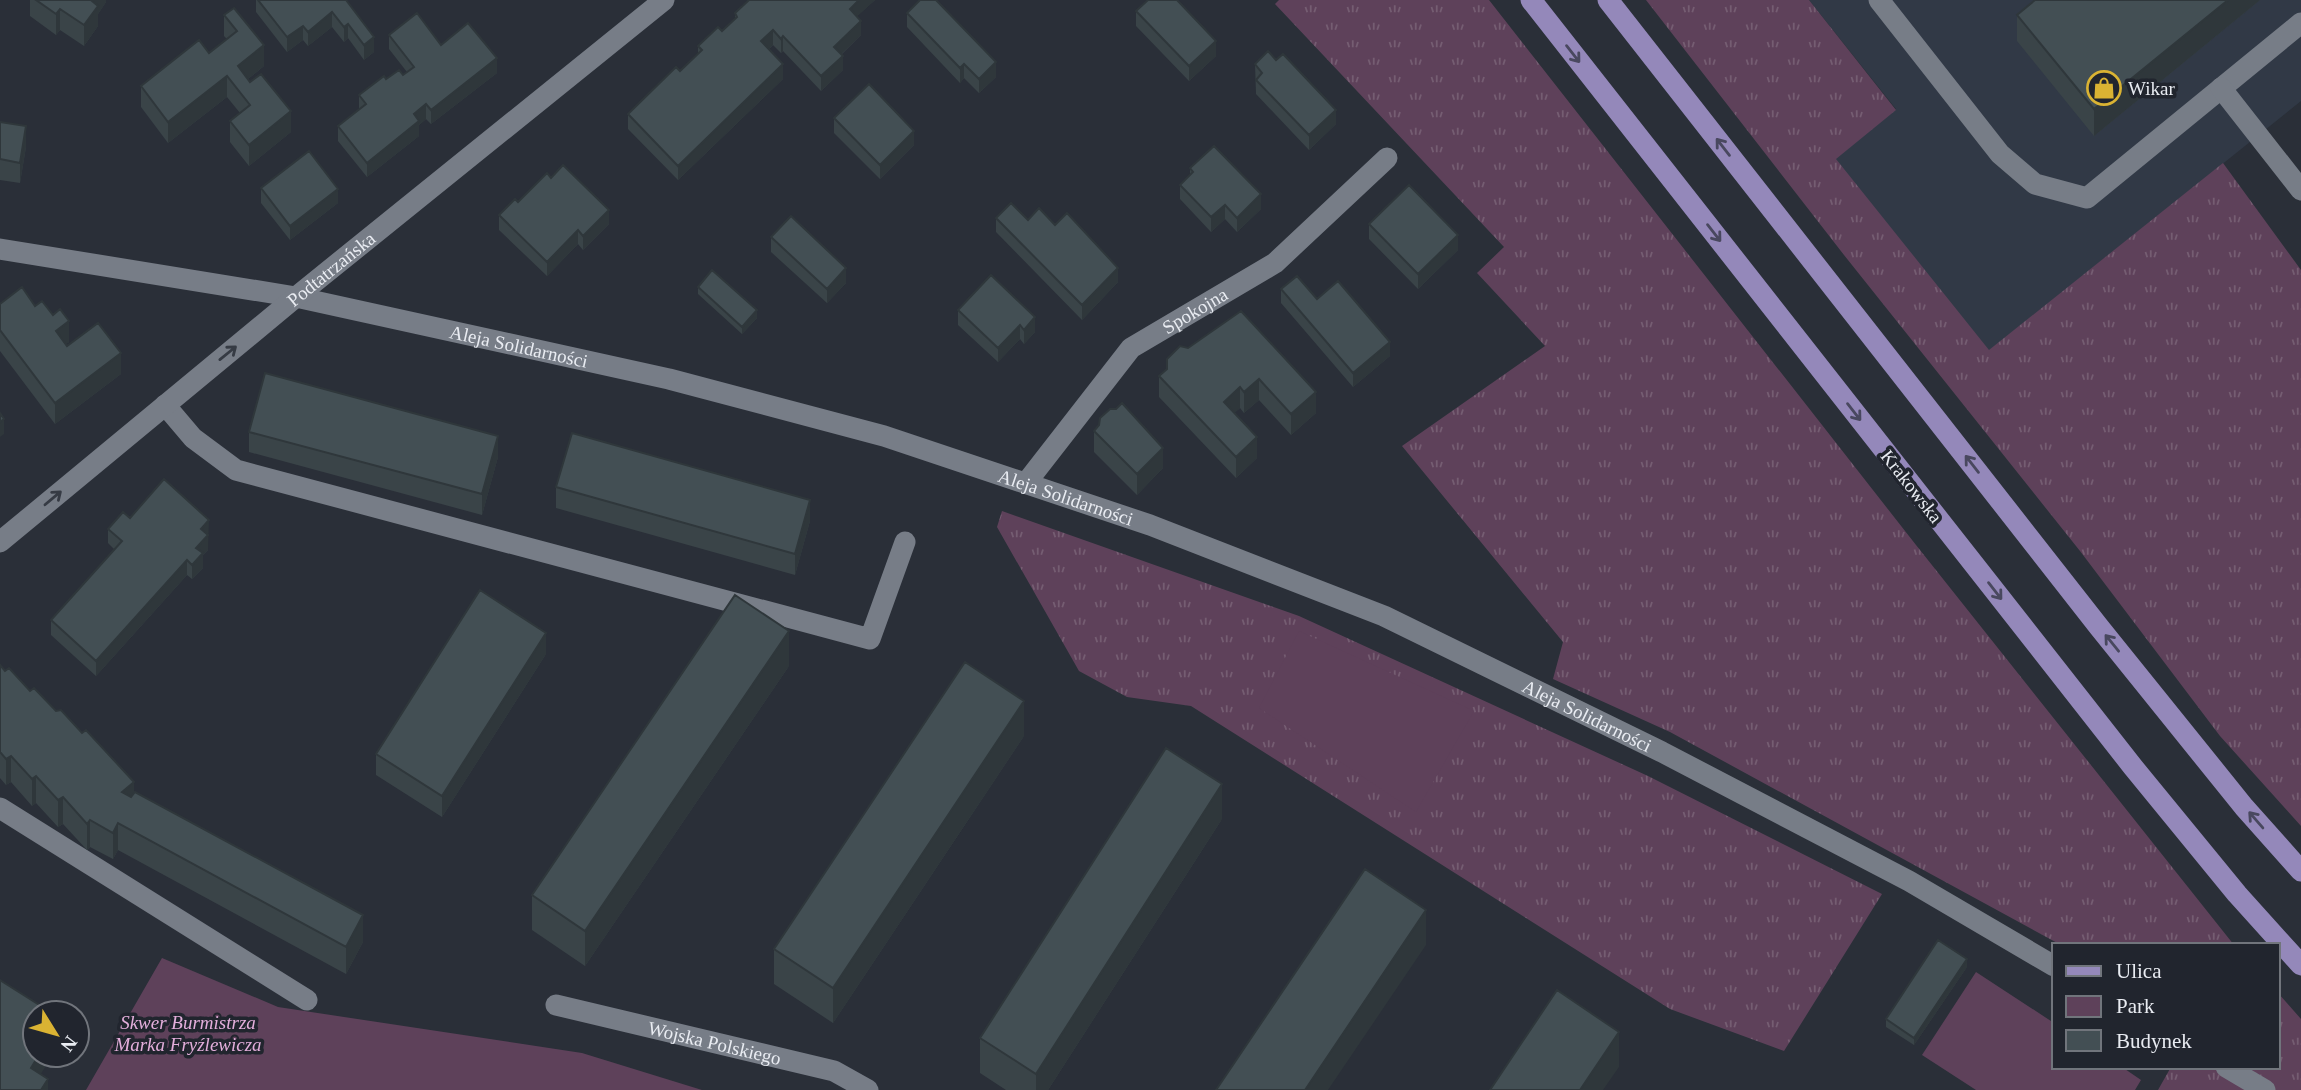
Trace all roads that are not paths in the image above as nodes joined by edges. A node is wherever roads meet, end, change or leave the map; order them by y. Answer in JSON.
{"nodes":[{"id":1,"x":664,"y":0,"type":"edge"},
{"id":2,"x":1531,"y":0,"type":"edge"},
{"id":3,"x":1608,"y":0,"type":"edge"},
{"id":4,"x":1878,"y":0,"type":"edge"},
{"id":5,"x":2301,"y":23,"type":"edge"},
{"id":6,"x":2221,"y":88,"type":"junction"},
{"id":7,"x":1387,"y":158,"type":"dead end"},
{"id":8,"x":2301,"y":191,"type":"edge"},
{"id":9,"x":0,"y":249,"type":"edge"},
{"id":10,"x":296,"y":297,"type":"junction"},
{"id":11,"x":164,"y":405,"type":"junction"},
{"id":12,"x":1026,"y":483,"type":"junction"},
{"id":13,"x":0,"y":542,"type":"edge"},
{"id":14,"x":905,"y":542,"type":"dead end"},
{"id":15,"x":0,"y":808,"type":"edge"},
{"id":16,"x":2301,"y":871,"type":"edge"},
{"id":17,"x":2052,"y":965,"type":"edge"},
{"id":18,"x":2301,"y":965,"type":"edge"},
{"id":19,"x":307,"y":1000,"type":"dead end"},
{"id":20,"x":555,"y":1004,"type":"dead end"},
{"id":21,"x":2229,"y":1069,"type":"edge"},
{"id":22,"x":868,"y":1090,"type":"edge"},
{"id":23,"x":2265,"y":1090,"type":"edge"}],
"edges":[{"from":1,"to":10,"type":"street","name":"Podtatrzańska"},
{"from":2,"to":18,"type":"main road","name":"Krakowska","one_way":true},
{"from":16,"to":3,"type":"main road","one_way":true},
{"from":4,"to":6,"type":"street"},
{"from":5,"to":6,"type":"street"},
{"from":6,"to":8,"type":"street"},
{"from":7,"to":12,"type":"street","name":"Spokojna"},
{"from":9,"to":10,"type":"street","name":"Aleja Solidarności"},
{"from":11,"to":10,"type":"street","name":"Podtatrzańska","one_way":true},
{"from":10,"to":12,"type":"street","name":"Aleja Solidarności"},
{"from":13,"to":11,"type":"street","name":"Podtatrzańska","one_way":true},
{"from":11,"to":14,"type":"street"},
{"from":12,"to":17,"type":"street","name":"Aleja Solidarności"},
{"from":15,"to":19,"type":"street"},
{"from":20,"to":22,"type":"street","name":"Wojska Polskiego"},
{"from":21,"to":23,"type":"street"}]}
